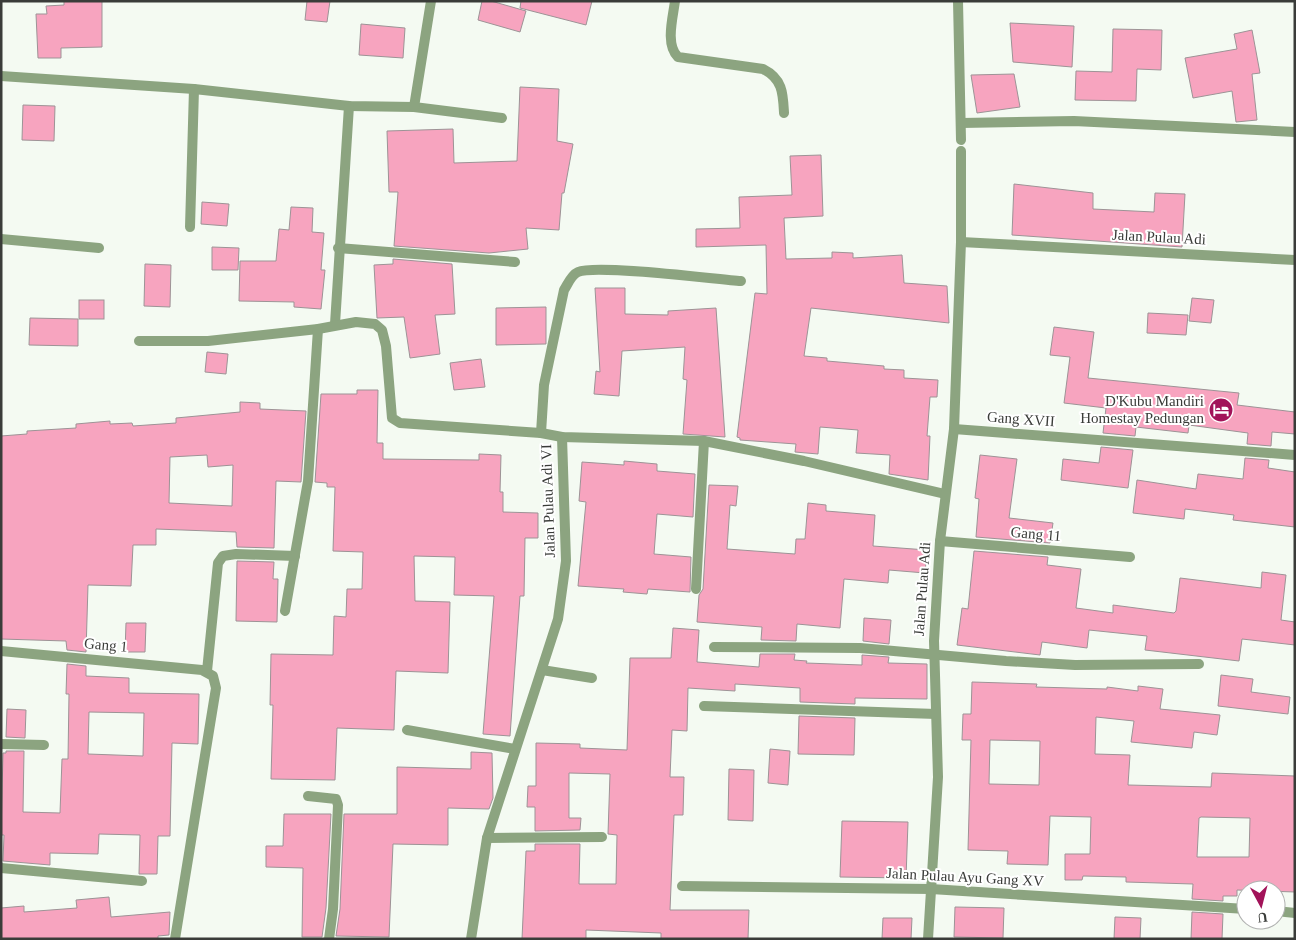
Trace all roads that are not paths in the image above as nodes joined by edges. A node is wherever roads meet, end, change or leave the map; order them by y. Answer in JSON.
{"nodes":[{"id":1,"x":431,"y":1,"type":"edge"},
{"id":2,"x":675,"y":1,"type":"edge"},
{"id":3,"x":958,"y":1,"type":"edge"},
{"id":4,"x":1,"y":76,"type":"edge"},
{"id":5,"x":194,"y":89,"type":"junction"},
{"id":6,"x":349,"y":106,"type":"junction"},
{"id":7,"x":414,"y":107,"type":"junction"},
{"id":8,"x":784,"y":113,"type":"dead end"},
{"id":9,"x":502,"y":118,"type":"dead end"},
{"id":10,"x":962,"y":123,"type":"junction"},
{"id":11,"x":1295,"y":132,"type":"edge"},
{"id":12,"x":961,"y":140,"type":"dead end"},
{"id":13,"x":961,"y":151,"type":"dead end"},
{"id":14,"x":190,"y":227,"type":"dead end"},
{"id":15,"x":1,"y":239,"type":"edge"},
{"id":16,"x":961,"y":242,"type":"junction"},
{"id":17,"x":99,"y":248,"type":"dead end"},
{"id":18,"x":338,"y":248,"type":"junction"},
{"id":19,"x":1295,"y":260,"type":"edge"},
{"id":20,"x":515,"y":262,"type":"dead end"},
{"id":21,"x":740,"y":281,"type":"dead end"},
{"id":22,"x":335,"y":324,"type":"junction"},
{"id":23,"x":318,"y":329,"type":"junction"},
{"id":24,"x":139,"y":341,"type":"dead end"},
{"id":25,"x":954,"y":428,"type":"junction"},
{"id":26,"x":541,"y":433,"type":"junction"},
{"id":27,"x":562,"y":437,"type":"junction"},
{"id":28,"x":704,"y":441,"type":"junction"},
{"id":29,"x":1295,"y":455,"type":"edge"},
{"id":30,"x":945,"y":494,"type":"junction"},
{"id":31,"x":940,"y":541,"type":"junction"},
{"id":32,"x":295,"y":556,"type":"junction"},
{"id":33,"x":1130,"y":557,"type":"dead end"},
{"id":34,"x":696,"y":589,"type":"dead end"},
{"id":35,"x":285,"y":611,"type":"dead end"},
{"id":36,"x":714,"y":647,"type":"dead end"},
{"id":37,"x":1,"y":651,"type":"edge"},
{"id":38,"x":934,"y":654,"type":"junction"},
{"id":39,"x":1200,"y":664,"type":"dead end"},
{"id":40,"x":542,"y":670,"type":"junction"},
{"id":41,"x":207,"y":671,"type":"junction"},
{"id":42,"x":592,"y":678,"type":"dead end"},
{"id":43,"x":704,"y":706,"type":"dead end"},
{"id":44,"x":936,"y":714,"type":"junction"},
{"id":45,"x":407,"y":730,"type":"dead end"},
{"id":46,"x":1,"y":744,"type":"edge"},
{"id":47,"x":44,"y":746,"type":"dead end"},
{"id":48,"x":514,"y":749,"type":"junction"},
{"id":49,"x":308,"y":796,"type":"dead end"},
{"id":50,"x":602,"y":837,"type":"dead end"},
{"id":51,"x":487,"y":838,"type":"junction"},
{"id":52,"x":1,"y":868,"type":"edge"},
{"id":53,"x":142,"y":881,"type":"dead end"},
{"id":54,"x":682,"y":886,"type":"dead end"},
{"id":55,"x":931,"y":889,"type":"junction"},
{"id":56,"x":1236,"y":908,"type":"edge"},
{"id":57,"x":175,"y":939,"type":"edge"},
{"id":58,"x":329,"y":939,"type":"edge"},
{"id":59,"x":471,"y":939,"type":"edge"},
{"id":60,"x":928,"y":939,"type":"edge"}],
"edges":[{"from":1,"to":7,"type":"street"},
{"from":2,"to":8,"type":"street"},
{"from":3,"to":10,"type":"street"},
{"from":4,"to":5,"type":"street"},
{"from":5,"to":6,"type":"street"},
{"from":5,"to":14,"type":"street"},
{"from":6,"to":7,"type":"street"},
{"from":6,"to":18,"type":"street"},
{"from":7,"to":9,"type":"street"},
{"from":10,"to":11,"type":"street"},
{"from":10,"to":12,"type":"street"},
{"from":13,"to":16,"type":"street","name":"Jalan Pulau Adi"},
{"from":15,"to":17,"type":"street"},
{"from":16,"to":19,"type":"street","name":"Jalan Pulau Adi"},
{"from":16,"to":25,"type":"street","name":"Jalan Pulau Adi"},
{"from":18,"to":20,"type":"street"},
{"from":18,"to":22,"type":"street"},
{"from":21,"to":26,"type":"street"},
{"from":22,"to":23,"type":"street","name":"Jalan Pulau Adi VI"},
{"from":22,"to":26,"type":"street","name":"Jalan Pulau Adi VI"},
{"from":23,"to":24,"type":"street","name":"Jalan Pulau Adi VI"},
{"from":23,"to":32,"type":"street"},
{"from":25,"to":29,"type":"street","name":"Gang XVII"},
{"from":25,"to":30,"type":"street","name":"Jalan Pulau Adi"},
{"from":26,"to":27,"type":"street","name":"Jalan Pulau Adi VI"},
{"from":27,"to":28,"type":"street"},
{"from":27,"to":40,"type":"street","name":"Jalan Pulau Adi VI"},
{"from":28,"to":30,"type":"street"},
{"from":28,"to":34,"type":"street"},
{"from":30,"to":31,"type":"street","name":"Jalan Pulau Adi"},
{"from":31,"to":33,"type":"street","name":"Gang 11"},
{"from":31,"to":38,"type":"street","name":"Jalan Pulau Adi"},
{"from":32,"to":35,"type":"street"},
{"from":32,"to":41,"type":"street"},
{"from":36,"to":38,"type":"street"},
{"from":37,"to":41,"type":"street","name":"Gang 1"},
{"from":38,"to":39,"type":"street"},
{"from":38,"to":44,"type":"street","name":"Jalan Pulau Adi"},
{"from":40,"to":42,"type":"street"},
{"from":40,"to":48,"type":"street","name":"Jalan Pulau Adi VI"},
{"from":41,"to":57,"type":"street"},
{"from":43,"to":44,"type":"street"},
{"from":44,"to":55,"type":"street","name":"Jalan Pulau Adi"},
{"from":45,"to":48,"type":"street"},
{"from":46,"to":47,"type":"street"},
{"from":48,"to":51,"type":"street","name":"Jalan Pulau Adi VI"},
{"from":49,"to":58,"type":"street"},
{"from":50,"to":51,"type":"street"},
{"from":51,"to":59,"type":"street","name":"Jalan Pulau Adi VI"},
{"from":52,"to":53,"type":"street"},
{"from":54,"to":55,"type":"street","name":"Jalan Pulau Ayu Gang XV"},
{"from":55,"to":56,"type":"street","name":"Jalan Pulau Ayu Gang XV"},
{"from":55,"to":60,"type":"street","name":"Jalan Pulau Adi"}]}
